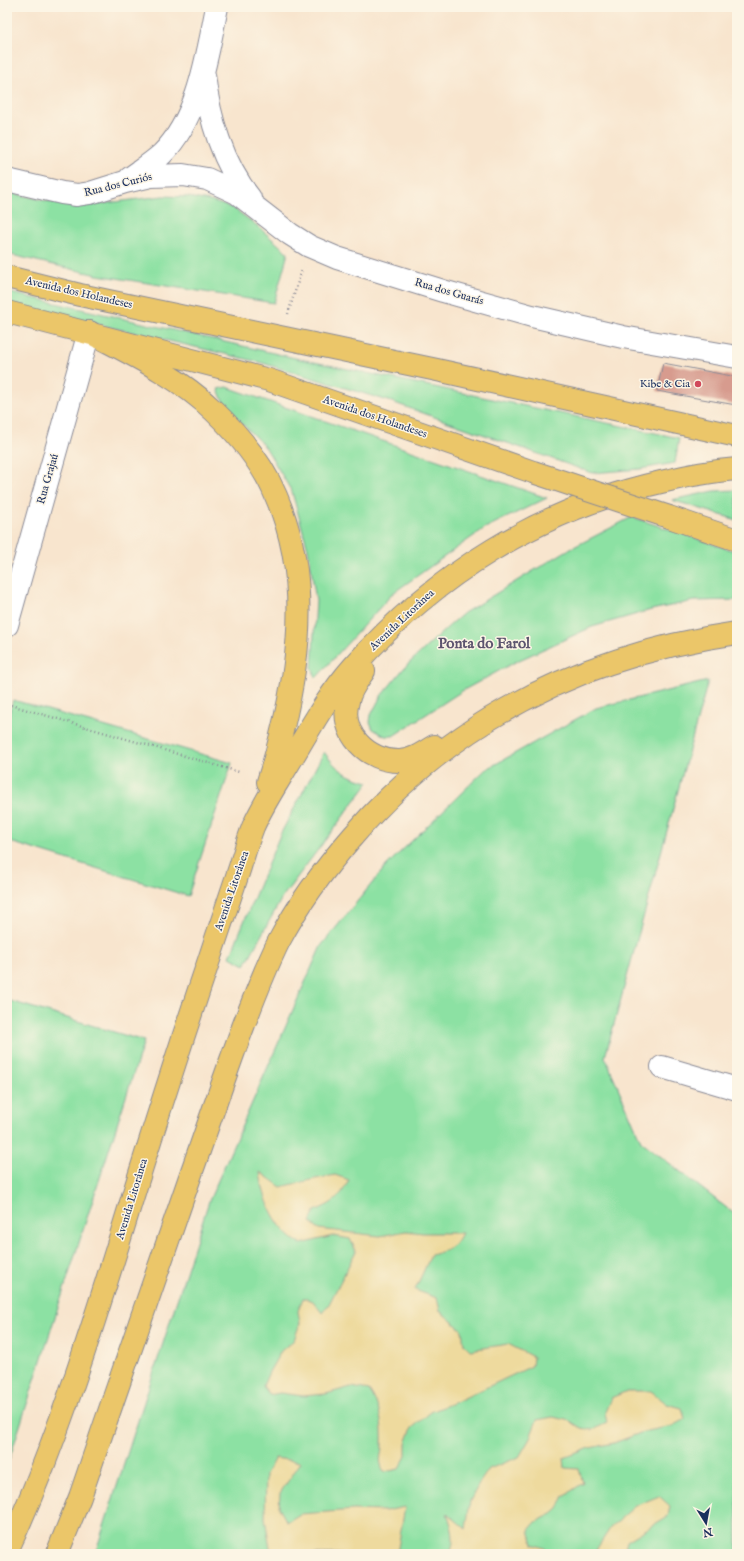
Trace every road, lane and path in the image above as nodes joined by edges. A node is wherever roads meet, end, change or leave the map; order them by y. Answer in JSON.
{"nodes":[{"id":1,"x":217,"y":7,"type":"edge"},
{"id":2,"x":204,"y":72,"type":"junction"},
{"id":3,"x":183,"y":174,"type":"joint"},
{"id":4,"x":7,"y":180,"type":"edge"},
{"id":5,"x":125,"y":182,"type":"junction"},
{"id":6,"x":259,"y":209,"type":"junction"},
{"id":7,"x":309,"y":246,"type":"junction"},
{"id":8,"x":7,"y":277,"type":"edge"},
{"id":9,"x":7,"y":312,"type":"edge"},
{"id":10,"x":288,"y":314,"type":"dead end"},
{"id":11,"x":89,"y":332,"type":"junction"},
{"id":12,"x":736,"y":354,"type":"edge"},
{"id":13,"x":737,"y":436,"type":"edge"},
{"id":14,"x":737,"y":469,"type":"edge"},
{"id":15,"x":737,"y":540,"type":"edge"},
{"id":16,"x":7,"y":625,"type":"edge"},
{"id":17,"x":394,"y":626,"type":"junction"},
{"id":18,"x":737,"y":633,"type":"edge"},
{"id":19,"x":588,"y":670,"type":"junction"},
{"id":20,"x":7,"y":704,"type":"edge"},
{"id":21,"x":239,"y":772,"type":"dead end"},
{"id":22,"x":254,"y":827,"type":"junction"},
{"id":23,"x":662,"y":1067,"type":"dead end"},
{"id":24,"x":737,"y":1089,"type":"edge"},
{"id":25,"x":7,"y":1551,"type":"edge"},
{"id":26,"x":57,"y":1554,"type":"edge"}],
"edges":[{"from":1,"to":2,"type":"street"},
{"from":2,"to":5,"type":"street"},
{"from":2,"to":6,"type":"street"},
{"from":3,"to":5,"type":"street","name":"Rua dos Curiós"},
{"from":3,"to":6,"type":"street","name":"Rua dos Guarás"},
{"from":4,"to":5,"type":"street","name":"Rua dos Curiós"},
{"from":6,"to":7,"type":"street","name":"Rua dos Guarás"},
{"from":7,"to":10,"type":"path"},
{"from":7,"to":12,"type":"street","name":"Rua dos Guarás"},
{"from":8,"to":13,"type":"main road","name":"Avenida dos Holandeses"},
{"from":9,"to":11,"type":"main road","name":"Avenida dos Holandeses"},
{"from":11,"to":15,"type":"main road","name":"Avenida dos Holandeses","bridge":true},
{"from":11,"to":16,"type":"street","name":"Rua Grajaú"},
{"from":11,"to":22,"type":"main road"},
{"from":14,"to":17,"type":"main road","name":"Avenida Litorânea"},
{"from":17,"to":19,"type":"main road"},
{"from":17,"to":22,"type":"main road","name":"Avenida Litorânea"},
{"from":18,"to":19,"type":"main road"},
{"from":19,"to":26,"type":"main road"},
{"from":20,"to":21,"type":"path"},
{"from":22,"to":25,"type":"main road","name":"Avenida Litorânea"},
{"from":23,"to":24,"type":"street"}]}
